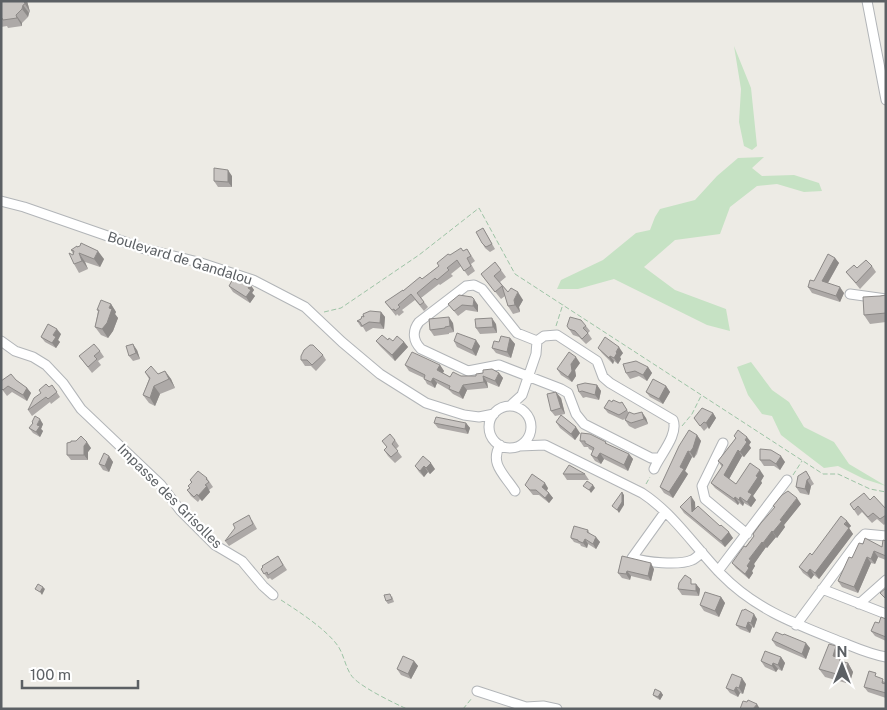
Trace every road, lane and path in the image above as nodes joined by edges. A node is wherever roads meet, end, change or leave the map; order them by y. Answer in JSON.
{"nodes":[{"id":1,"x":867,"y":1,"type":"edge"},
{"id":2,"x":886,"y":100,"type":"edge"},
{"id":3,"x":2,"y":204,"type":"edge"},
{"id":4,"x":850,"y":294,"type":"dead end"},
{"id":5,"x":886,"y":299,"type":"edge"},
{"id":6,"x":563,"y":303,"type":"junction"},
{"id":7,"x":314,"y":315,"type":"junction"},
{"id":8,"x":552,"y":334,"type":"junction"},
{"id":9,"x":1,"y":341,"type":"edge"},
{"id":10,"x":537,"y":341,"type":"junction"},
{"id":11,"x":529,"y":376,"type":"junction"},
{"id":12,"x":522,"y":395,"type":"junction"},
{"id":13,"x":701,"y":395,"type":"junction"},
{"id":14,"x":510,"y":406,"type":"junction"},
{"id":15,"x":494,"y":414,"type":"junction"},
{"id":16,"x":472,"y":417,"type":"junction"},
{"id":17,"x":529,"y":420,"type":"junction"},
{"id":18,"x":676,"y":426,"type":"junction"},
{"id":19,"x":489,"y":429,"type":"junction"},
{"id":20,"x":723,"y":443,"type":"dead end"},
{"id":21,"x":500,"y":445,"type":"junction"},
{"id":22,"x":544,"y":445,"type":"junction"},
{"id":23,"x":519,"y":446,"type":"junction"},
{"id":24,"x":658,"y":458,"type":"junction"},
{"id":25,"x":802,"y":460,"type":"junction"},
{"id":26,"x":654,"y":469,"type":"joint"},
{"id":27,"x":787,"y":480,"type":"joint"},
{"id":28,"x":515,"y":491,"type":"dead end"},
{"id":29,"x":886,"y":492,"type":"edge"},
{"id":30,"x":642,"y":493,"type":"junction"},
{"id":31,"x":666,"y":512,"type":"junction"},
{"id":32,"x":747,"y":534,"type":"junction"},
{"id":33,"x":886,"y":536,"type":"edge"},
{"id":34,"x":702,"y":552,"type":"junction"},
{"id":35,"x":718,"y":571,"type":"junction"},
{"id":36,"x":886,"y":580,"type":"edge"},
{"id":37,"x":822,"y":589,"type":"junction"},
{"id":38,"x":273,"y":595,"type":"joint"},
{"id":39,"x":859,"y":604,"type":"junction"},
{"id":40,"x":886,"y":614,"type":"edge"},
{"id":41,"x":796,"y":624,"type":"junction"},
{"id":42,"x":886,"y":657,"type":"edge"},
{"id":43,"x":477,"y":691,"type":"joint"},
{"id":44,"x":407,"y":709,"type":"edge"},
{"id":45,"x":463,"y":709,"type":"edge"},
{"id":46,"x":558,"y":709,"type":"edge"}],
"edges":[{"from":1,"to":2,"type":"street"},
{"from":3,"to":7,"type":"street","name":"Boulevard de Gandalou"},
{"from":4,"to":5,"type":"street"},
{"from":6,"to":7,"type":"path"},
{"from":6,"to":8,"type":"path"},
{"from":6,"to":13,"type":"path"},
{"from":7,"to":16,"type":"street","name":"Boulevard de Gandalou"},
{"from":8,"to":10,"type":"street"},
{"from":8,"to":18,"type":"street"},
{"from":9,"to":38,"type":"street","name":"Impasse des Grisolles"},
{"from":10,"to":11,"type":"street"},
{"from":10,"to":11,"type":"street"},
{"from":11,"to":12,"type":"street"},
{"from":11,"to":24,"type":"street"},
{"from":12,"to":14,"type":"street"},
{"from":12,"to":17,"type":"street"},
{"from":13,"to":18,"type":"path"},
{"from":13,"to":25,"type":"path"},
{"from":14,"to":15,"type":"street"},
{"from":14,"to":17,"type":"street"},
{"from":15,"to":16,"type":"street","name":"Boulevard de Gandalou"},
{"from":15,"to":19,"type":"street"},
{"from":16,"to":19,"type":"street","name":"Boulevard de Gandalou"},
{"from":17,"to":22,"type":"street"},
{"from":17,"to":23,"type":"street"},
{"from":18,"to":24,"type":"street"},
{"from":19,"to":21,"type":"street"},
{"from":20,"to":32,"type":"street"},
{"from":21,"to":23,"type":"street"},
{"from":21,"to":28,"type":"street"},
{"from":22,"to":23,"type":"street"},
{"from":22,"to":30,"type":"street"},
{"from":24,"to":26,"type":"street"},
{"from":25,"to":27,"type":"path"},
{"from":25,"to":29,"type":"path"},
{"from":26,"to":30,"type":"path"},
{"from":27,"to":32,"type":"street"},
{"from":30,"to":31,"type":"street"},
{"from":31,"to":34,"type":"street"},
{"from":31,"to":34,"type":"street"},
{"from":32,"to":35,"type":"street"},
{"from":33,"to":37,"type":"street"},
{"from":34,"to":35,"type":"street"},
{"from":35,"to":41,"type":"street"},
{"from":36,"to":39,"type":"street"},
{"from":37,"to":39,"type":"street"},
{"from":37,"to":41,"type":"street"},
{"from":38,"to":44,"type":"path"},
{"from":39,"to":40,"type":"street"},
{"from":41,"to":42,"type":"street"},
{"from":43,"to":45,"type":"path"},
{"from":43,"to":46,"type":"street"}]}
